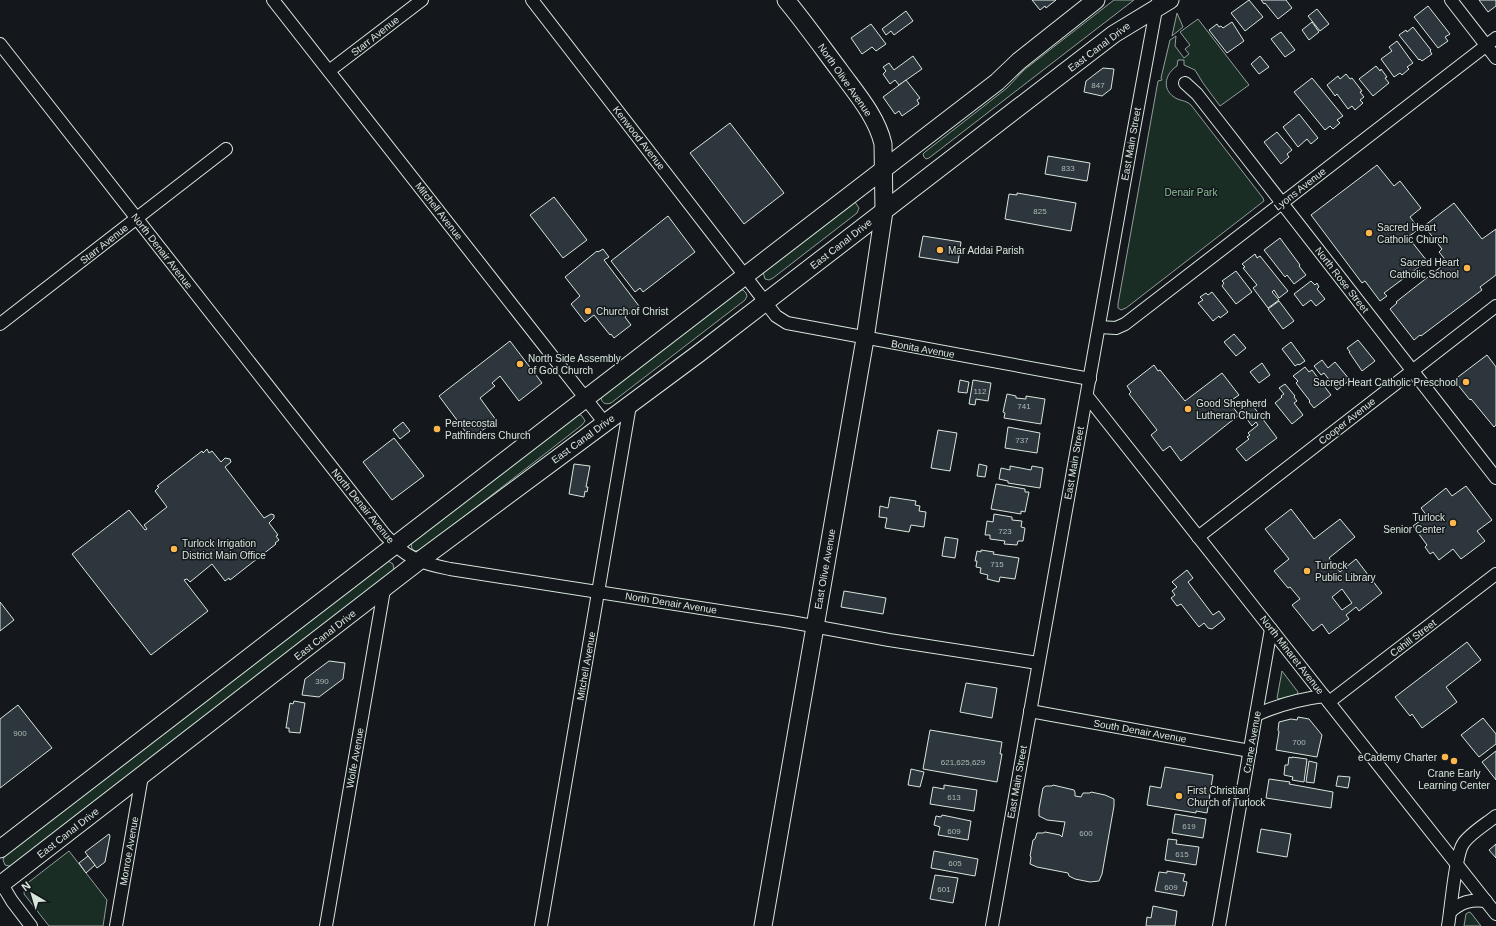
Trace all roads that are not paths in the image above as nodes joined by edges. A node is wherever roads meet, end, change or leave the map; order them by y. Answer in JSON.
{"nodes":[{"id":1,"x":273,"y":0,"type":"edge"},
{"id":2,"x":422,"y":0,"type":"edge"},
{"id":3,"x":532,"y":0,"type":"edge"},
{"id":4,"x":786,"y":0,"type":"edge"},
{"id":5,"x":1096,"y":0,"type":"edge"},
{"id":6,"x":1452,"y":0,"type":"edge"},
{"id":7,"x":1162,"y":3,"type":"edge"},
{"id":8,"x":1491,"y":42,"type":"edge"},
{"id":9,"x":0,"y":44,"type":"edge"},
{"id":10,"x":1496,"y":58,"type":"edge"},
{"id":11,"x":329,"y":71,"type":"junction"},
{"id":12,"x":1185,"y":83,"type":"dead end"},
{"id":13,"x":226,"y":149,"type":"dead end"},
{"id":14,"x":884,"y":168,"type":"junction"},
{"id":15,"x":1282,"y":203,"type":"junction"},
{"id":16,"x":884,"y":211,"type":"junction"},
{"id":17,"x":136,"y":219,"type":"junction"},
{"id":18,"x":746,"y":275,"type":"junction"},
{"id":19,"x":765,"y":302,"type":"junction"},
{"id":20,"x":1496,"y":306,"type":"edge"},
{"id":21,"x":0,"y":324,"type":"edge"},
{"id":22,"x":1099,"y":326,"type":"junction"},
{"id":23,"x":865,"y":339,"type":"junction"},
{"id":24,"x":1412,"y":371,"type":"junction"},
{"id":25,"x":1090,"y":379,"type":"junction"},
{"id":26,"x":1087,"y":396,"type":"junction"},
{"id":27,"x":585,"y":398,"type":"junction"},
{"id":28,"x":630,"y":405,"type":"junction"},
{"id":29,"x":604,"y":422,"type":"junction"},
{"id":30,"x":1496,"y":478,"type":"edge"},
{"id":31,"x":1198,"y":536,"type":"junction"},
{"id":32,"x":394,"y":545,"type":"junction"},
{"id":33,"x":420,"y":562,"type":"junction"},
{"id":34,"x":1496,"y":574,"type":"edge"},
{"id":35,"x":384,"y":590,"type":"junction"},
{"id":36,"x":599,"y":592,"type":"junction"},
{"id":37,"x":815,"y":626,"type":"junction"},
{"id":38,"x":1271,"y":629,"type":"junction"},
{"id":39,"x":1038,"y":663,"type":"junction"},
{"id":40,"x":1327,"y":699,"type":"junction"},
{"id":41,"x":1030,"y":711,"type":"junction"},
{"id":42,"x":1256,"y":715,"type":"junction"},
{"id":43,"x":1250,"y":750,"type":"junction"},
{"id":44,"x":142,"y":776,"type":"junction"},
{"id":45,"x":1496,"y":816,"type":"edge"},
{"id":46,"x":0,"y":849,"type":"edge"},
{"id":47,"x":1457,"y":865,"type":"junction"},
{"id":48,"x":1,"y":884,"type":"edge"},
{"id":49,"x":1486,"y":901,"type":"junction"},
{"id":50,"x":1450,"y":912,"type":"junction"},
{"id":51,"x":1496,"y":914,"type":"edge"},
{"id":52,"x":31,"y":926,"type":"edge"},
{"id":53,"x":116,"y":926,"type":"edge"},
{"id":54,"x":326,"y":926,"type":"edge"},
{"id":55,"x":541,"y":926,"type":"edge"},
{"id":56,"x":763,"y":926,"type":"edge"},
{"id":57,"x":992,"y":926,"type":"edge"},
{"id":58,"x":1219,"y":926,"type":"edge"},
{"id":59,"x":1448,"y":926,"type":"edge"}],
"edges":[{"from":1,"to":11,"type":"street","name":"Mitchell Avenue"},
{"from":2,"to":11,"type":"street","name":"Starr Avenue"},
{"from":3,"to":18,"type":"street","name":"Kenwood Avenue"},
{"from":4,"to":14,"type":"main road","name":"North Olive Avenue"},
{"from":5,"to":14,"type":"main road"},
{"from":6,"to":8,"type":"street"},
{"from":7,"to":16,"type":"main road","name":"East Canal Drive"},
{"from":7,"to":22,"type":"street","name":"East Main Street"},
{"from":8,"to":10,"type":"street"},
{"from":8,"to":15,"type":"street","name":"Lyons Avenue"},
{"from":9,"to":17,"type":"street","name":"North Denair Avenue"},
{"from":11,"to":27,"type":"street","name":"Mitchell Avenue"},
{"from":12,"to":15,"type":"street","name":"North Rose Street"},
{"from":13,"to":17,"type":"street","name":"Starr Avenue"},
{"from":14,"to":16,"type":"main road","name":"North Olive Avenue"},
{"from":14,"to":18,"type":"main road"},
{"from":15,"to":22,"type":"street","name":"Lyons Avenue"},
{"from":15,"to":24,"type":"street","name":"North Rose Street"},
{"from":16,"to":19,"type":"main road","name":"East Canal Drive"},
{"from":16,"to":23,"type":"main road","name":"East Olive Avenue"},
{"from":17,"to":21,"type":"street","name":"Starr Avenue"},
{"from":17,"to":32,"type":"street","name":"North Denair Avenue"},
{"from":18,"to":19,"type":"street","name":"Kenwood Avenue"},
{"from":18,"to":27,"type":"main road"},
{"from":19,"to":23,"type":"street","name":"Bonita Avenue"},
{"from":19,"to":28,"type":"main road","name":"East Canal Drive"},
{"from":20,"to":24,"type":"street","name":"Cooper Avenue"},
{"from":22,"to":25,"type":"street","name":"East Main Street"},
{"from":23,"to":25,"type":"street","name":"Bonita Avenue"},
{"from":23,"to":37,"type":"main road","name":"East Olive Avenue"},
{"from":24,"to":30,"type":"street","name":"North Rose Street"},
{"from":24,"to":31,"type":"street","name":"Cooper Avenue"},
{"from":25,"to":26,"type":"street","name":"East Main Street"},
{"from":26,"to":31,"type":"street","name":"North Minaret Avenue"},
{"from":26,"to":39,"type":"street","name":"East Main Street"},
{"from":27,"to":29,"type":"street","name":"Mitchell Avenue"},
{"from":27,"to":32,"type":"main road"},
{"from":28,"to":29,"type":"main road","name":"East Canal Drive"},
{"from":28,"to":36,"type":"street","name":"Mitchell Avenue"},
{"from":29,"to":33,"type":"main road","name":"East Canal Drive"},
{"from":31,"to":38,"type":"street","name":"North Minaret Avenue"},
{"from":32,"to":33,"type":"street","name":"North Denair Avenue"},
{"from":32,"to":46,"type":"main road"},
{"from":33,"to":35,"type":"main road","name":"East Canal Drive"},
{"from":33,"to":36,"type":"street","name":"North Denair Avenue"},
{"from":34,"to":40,"type":"street","name":"Cahill Street"},
{"from":35,"to":44,"type":"main road","name":"East Canal Drive"},
{"from":35,"to":54,"type":"street","name":"Wolfe Avenue"},
{"from":36,"to":37,"type":"street","name":"North Denair Avenue"},
{"from":36,"to":55,"type":"street","name":"Mitchell Avenue"},
{"from":37,"to":39,"type":"street","name":"North Denair Avenue"},
{"from":37,"to":56,"type":"main road","name":"East Olive Avenue"},
{"from":38,"to":40,"type":"street","name":"North Minaret Avenue"},
{"from":38,"to":42,"type":"street","name":"Crane Avenue"},
{"from":39,"to":41,"type":"street","name":"East Main Street"},
{"from":40,"to":42,"type":"street"},
{"from":40,"to":47,"type":"street","name":"North Minaret Avenue"},
{"from":41,"to":43,"type":"street","name":"South Denair Avenue"},
{"from":41,"to":57,"type":"street","name":"East Main Street"},
{"from":42,"to":43,"type":"street","name":"Crane Avenue"},
{"from":43,"to":58,"type":"street","name":"Crane Avenue"},
{"from":44,"to":48,"type":"main road","name":"East Canal Drive"},
{"from":44,"to":53,"type":"street","name":"Monroe Avenue"},
{"from":45,"to":47,"type":"street"},
{"from":47,"to":49,"type":"street","name":"North Minaret Avenue"},
{"from":47,"to":50,"type":"street"},
{"from":48,"to":52,"type":"street"},
{"from":49,"to":50,"type":"street"},
{"from":49,"to":51,"type":"street","name":"North Minaret Avenue"},
{"from":50,"to":59,"type":"street"}]}
